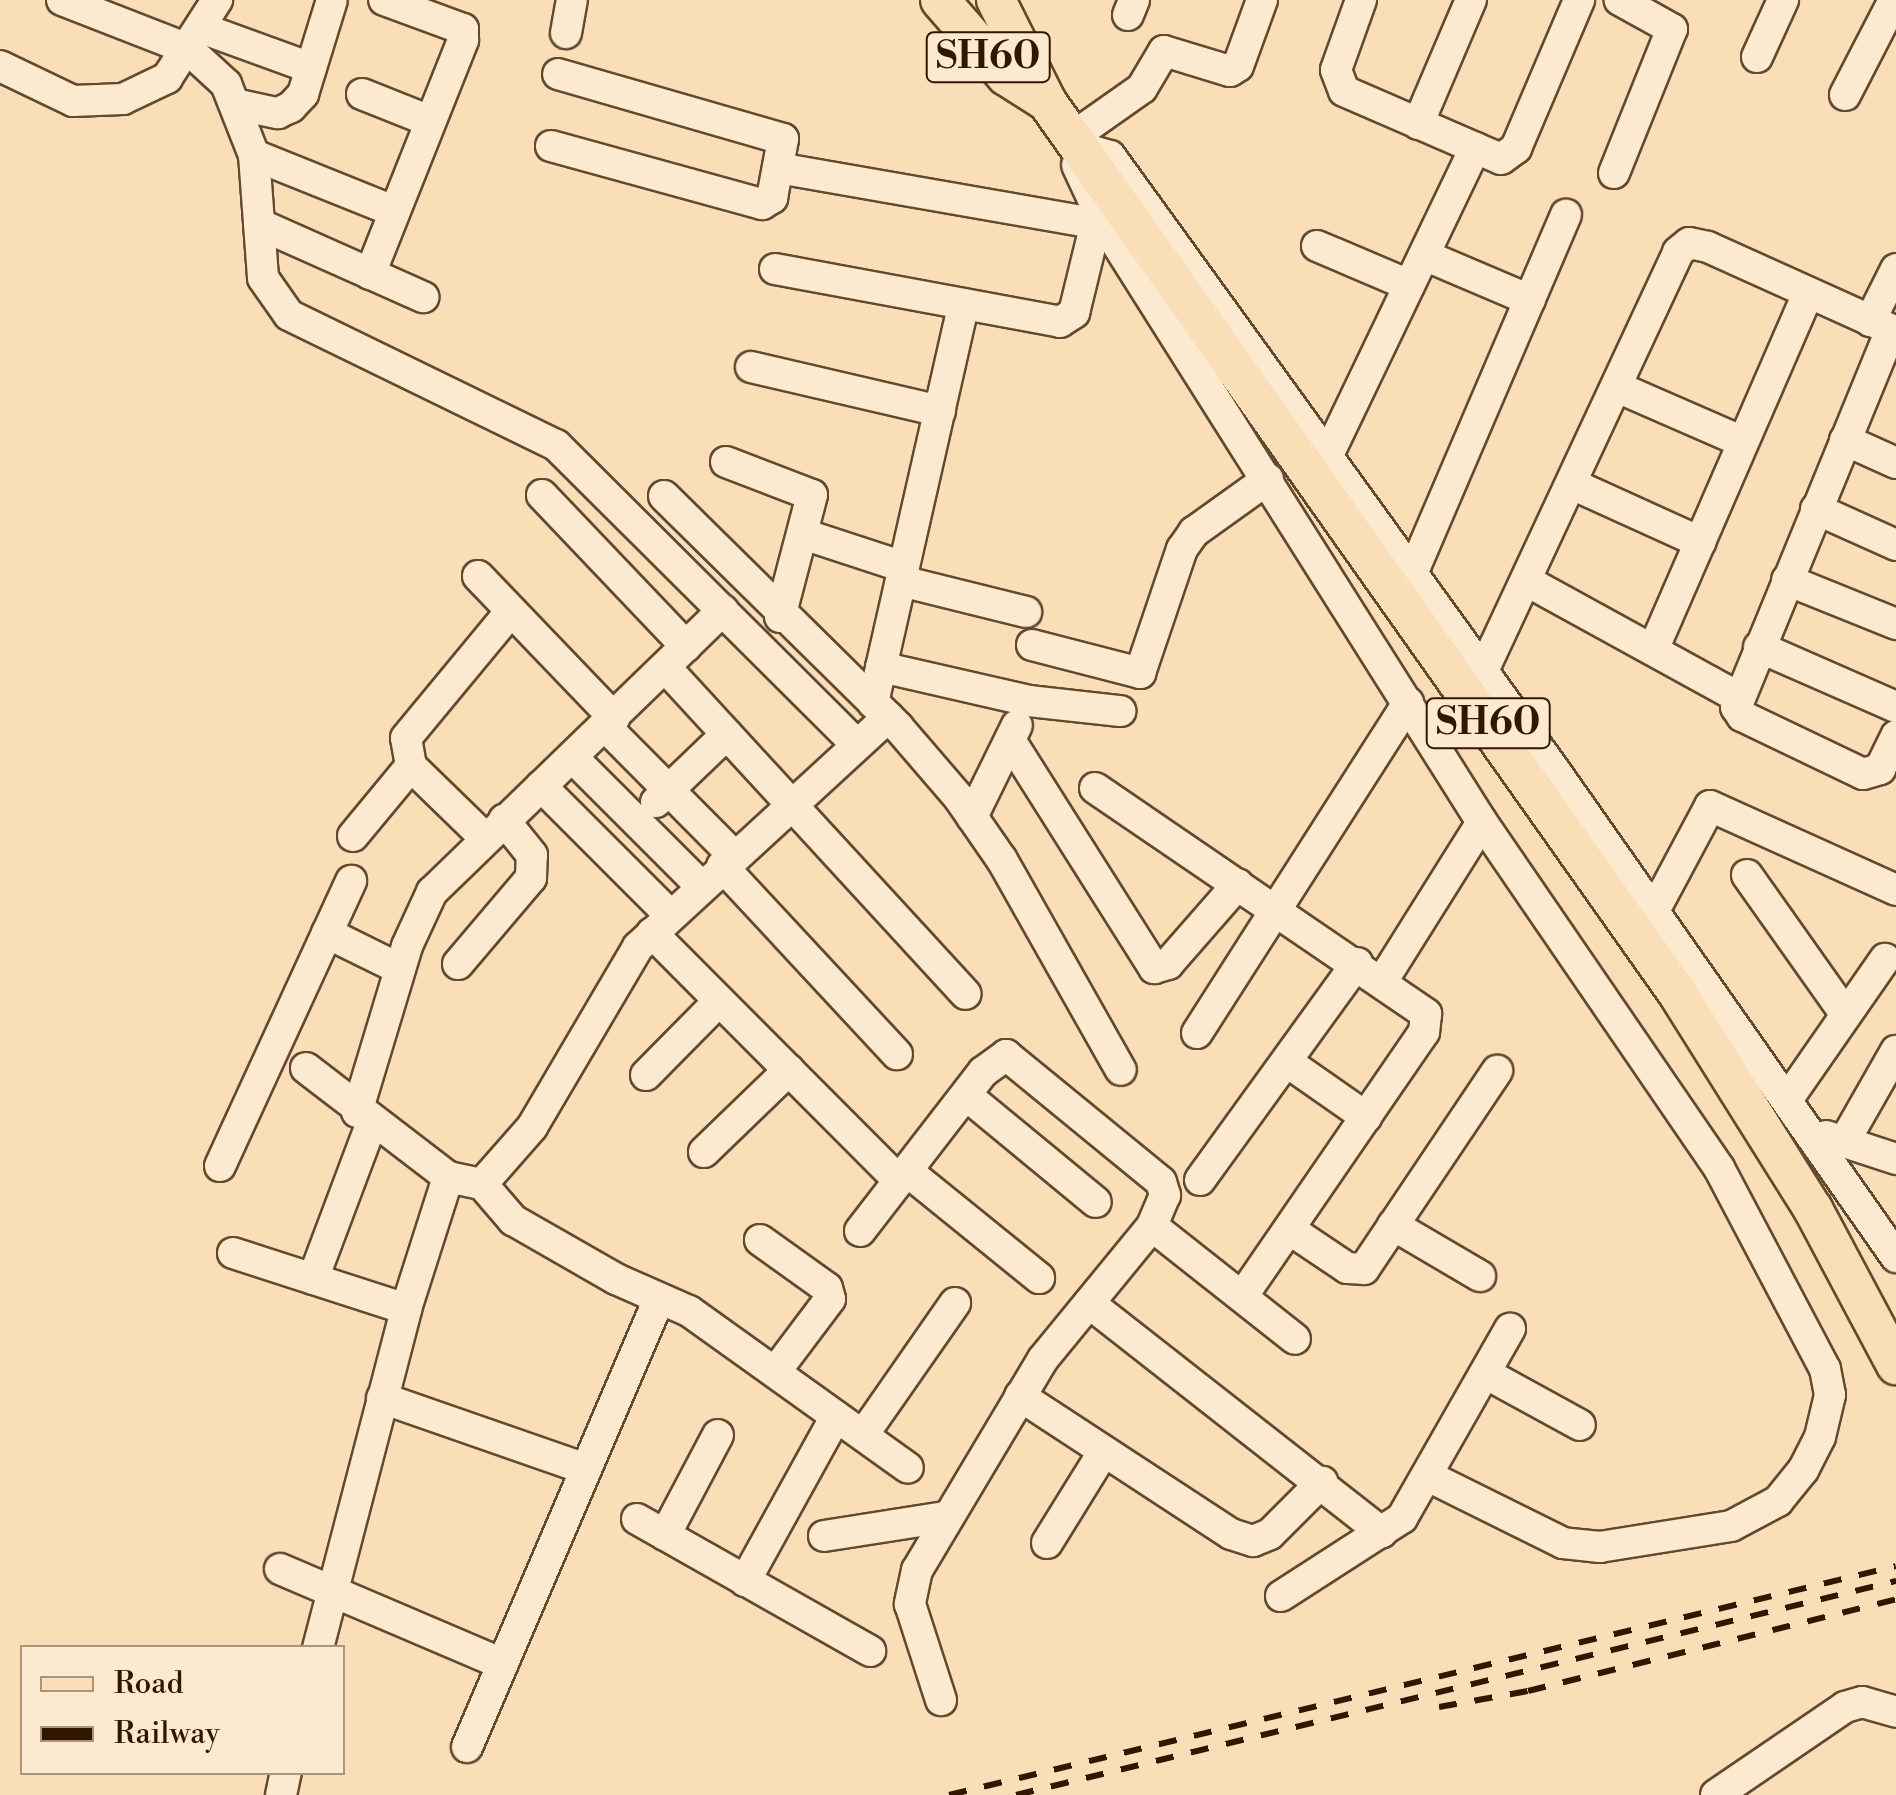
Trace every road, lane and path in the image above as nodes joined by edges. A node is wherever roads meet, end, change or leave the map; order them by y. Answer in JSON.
{"nodes":[{"id":1,"x":62,"y":0,"type":"edge"},
{"id":2,"x":217,"y":0,"type":"edge"},
{"id":3,"x":332,"y":0,"type":"edge"},
{"id":4,"x":384,"y":0,"type":"edge"},
{"id":5,"x":572,"y":0,"type":"edge"},
{"id":6,"x":993,"y":0,"type":"edge"},
{"id":7,"x":1262,"y":0,"type":"edge"},
{"id":8,"x":1361,"y":0,"type":"edge"},
{"id":9,"x":1471,"y":0,"type":"edge"},
{"id":10,"x":1579,"y":0,"type":"edge"},
{"id":11,"x":1620,"y":0,"type":"edge"},
{"id":12,"x":1783,"y":0,"type":"edge"},
{"id":13,"x":1894,"y":0,"type":"edge"},
{"id":14,"x":946,"y":9,"type":"edge"},
{"id":15,"x":1662,"y":9,"type":"edge"},
{"id":16,"x":566,"y":33,"type":"dead end"},
{"id":17,"x":194,"y":38,"type":"junction"},
{"id":18,"x":1757,"y":57,"type":"dead end"},
{"id":19,"x":0,"y":66,"type":"edge"},
{"id":20,"x":311,"y":68,"type":"junction"},
{"id":21,"x":558,"y":74,"type":"dead end"},
{"id":22,"x":362,"y":94,"type":"dead end"},
{"id":23,"x":1845,"y":95,"type":"dead end"},
{"id":24,"x":1048,"y":102,"type":"junction"},
{"id":25,"x":239,"y":105,"type":"junction"},
{"id":26,"x":430,"y":121,"type":"junction"},
{"id":27,"x":1418,"y":124,"type":"junction"},
{"id":28,"x":1078,"y":142,"type":"junction"},
{"id":29,"x":551,"y":146,"type":"dead end"},
{"id":30,"x":1475,"y":148,"type":"junction"},
{"id":31,"x":254,"y":156,"type":"junction"},
{"id":32,"x":778,"y":168,"type":"junction"},
{"id":33,"x":1614,"y":173,"type":"dead end"},
{"id":34,"x":393,"y":211,"type":"junction"},
{"id":35,"x":1566,"y":215,"type":"dead end"},
{"id":36,"x":259,"y":224,"type":"junction"},
{"id":37,"x":1101,"y":224,"type":"junction"},
{"id":38,"x":1142,"y":232,"type":"junction"},
{"id":39,"x":1317,"y":246,"type":"dead end"},
{"id":40,"x":1424,"y":255,"type":"junction"},
{"id":41,"x":775,"y":269,"type":"dead end"},
{"id":42,"x":1896,"y":269,"type":"edge"},
{"id":43,"x":370,"y":274,"type":"junction"},
{"id":44,"x":1410,"y":285,"type":"junction"},
{"id":45,"x":1808,"y":292,"type":"junction"},
{"id":46,"x":423,"y":297,"type":"dead end"},
{"id":47,"x":1530,"y":300,"type":"junction"},
{"id":48,"x":964,"y":304,"type":"junction"},
{"id":49,"x":1886,"y":327,"type":"edge"},
{"id":50,"x":751,"y":367,"type":"dead end"},
{"id":51,"x":1617,"y":387,"type":"junction"},
{"id":52,"x":940,"y":411,"type":"junction"},
{"id":53,"x":1845,"y":440,"type":"junction"},
{"id":54,"x":1743,"y":442,"type":"junction"},
{"id":55,"x":1327,"y":457,"type":"junction"},
{"id":56,"x":726,"y":462,"type":"dead end"},
{"id":57,"x":1896,"y":463,"type":"edge"},
{"id":58,"x":1268,"y":478,"type":"junction"},
{"id":59,"x":1572,"y":484,"type":"junction"},
{"id":60,"x":542,"y":495,"type":"dead end"},
{"id":61,"x":664,"y":496,"type":"dead end"},
{"id":62,"x":1816,"y":509,"type":"junction"},
{"id":63,"x":803,"y":534,"type":"junction"},
{"id":64,"x":1700,"y":542,"type":"junction"},
{"id":65,"x":1896,"y":545,"type":"edge"},
{"id":66,"x":902,"y":574,"type":"junction"},
{"id":67,"x":1412,"y":574,"type":"junction"},
{"id":68,"x":478,"y":576,"type":"dead end"},
{"id":69,"x":1787,"y":580,"type":"junction"},
{"id":70,"x":1527,"y":581,"type":"junction"},
{"id":71,"x":722,"y":610,"type":"junction"},
{"id":72,"x":511,"y":611,"type":"junction"},
{"id":73,"x":1026,"y":612,"type":"dead end"},
{"id":74,"x":780,"y":617,"type":"junction"},
{"id":75,"x":1896,"y":624,"type":"edge"},
{"id":76,"x":1032,"y":645,"type":"dead end"},
{"id":77,"x":1759,"y":647,"type":"junction"},
{"id":78,"x":1653,"y":650,"type":"junction"},
{"id":79,"x":675,"y":656,"type":"junction"},
{"id":80,"x":881,"y":668,"type":"junction"},
{"id":81,"x":1483,"y":671,"type":"junction"},
{"id":82,"x":1738,"y":697,"type":"junction"},
{"id":83,"x":1029,"y":701,"type":"junction"},
{"id":84,"x":1408,"y":704,"type":"junction"},
{"id":85,"x":1896,"y":707,"type":"edge"},
{"id":86,"x":880,"y":710,"type":"junction"},
{"id":87,"x":1120,"y":711,"type":"dead end"},
{"id":88,"x":609,"y":722,"type":"junction"},
{"id":89,"x":727,"y":734,"type":"junction"},
{"id":90,"x":1896,"y":736,"type":"edge"},
{"id":91,"x":1010,"y":740,"type":"junction"},
{"id":92,"x":857,"y":745,"type":"junction"},
{"id":93,"x":572,"y":757,"type":"junction"},
{"id":94,"x":411,"y":766,"type":"junction"},
{"id":95,"x":541,"y":786,"type":"junction"},
{"id":96,"x":1095,"y":788,"type":"dead end"},
{"id":97,"x":668,"y":790,"type":"junction"},
{"id":98,"x":792,"y":804,"type":"junction"},
{"id":99,"x":972,"y":817,"type":"junction"},
{"id":100,"x":636,"y":821,"type":"junction"},
{"id":101,"x":1482,"y":822,"type":"junction"},
{"id":102,"x":494,"y":829,"type":"junction"},
{"id":103,"x":353,"y":836,"type":"dead end"},
{"id":104,"x":719,"y":869,"type":"junction"},
{"id":105,"x":1746,"y":875,"type":"dead end"},
{"id":106,"x":351,"y":881,"type":"dead end"},
{"id":107,"x":1238,"y":884,"type":"junction"},
{"id":108,"x":1896,"y":890,"type":"edge"},
{"id":109,"x":1273,"y":907,"type":"junction"},
{"id":110,"x":1654,"y":911,"type":"junction"},
{"id":111,"x":661,"y":924,"type":"junction"},
{"id":112,"x":327,"y":933,"type":"junction"},
{"id":113,"x":1885,"y":959,"type":"dead end"},
{"id":114,"x":1358,"y":963,"type":"junction"},
{"id":115,"x":458,"y":964,"type":"dead end"},
{"id":116,"x":400,"y":969,"type":"junction"},
{"id":117,"x":1383,"y":980,"type":"junction"},
{"id":118,"x":966,"y":994,"type":"dead end"},
{"id":119,"x":719,"y":1000,"type":"junction"},
{"id":120,"x":1846,"y":1015,"type":"junction"},
{"id":121,"x":1196,"y":1033,"type":"dead end"},
{"id":122,"x":1896,"y":1051,"type":"edge"},
{"id":123,"x":897,"y":1054,"type":"dead end"},
{"id":124,"x":1290,"y":1064,"type":"junction"},
{"id":125,"x":306,"y":1068,"type":"dead end"},
{"id":126,"x":788,"y":1070,"type":"junction"},
{"id":127,"x":1121,"y":1070,"type":"dead end"},
{"id":128,"x":1497,"y":1070,"type":"dead end"},
{"id":129,"x":646,"y":1075,"type":"dead end"},
{"id":130,"x":966,"y":1094,"type":"junction"},
{"id":131,"x":1787,"y":1100,"type":"junction"},
{"id":132,"x":364,"y":1117,"type":"junction"},
{"id":133,"x":1366,"y":1117,"type":"junction"},
{"id":134,"x":1809,"y":1131,"type":"junction"},
{"id":135,"x":1844,"y":1142,"type":"junction"},
{"id":136,"x":704,"y":1152,"type":"dead end"},
{"id":137,"x":1896,"y":1160,"type":"edge"},
{"id":138,"x":220,"y":1166,"type":"dead end"},
{"id":139,"x":903,"y":1176,"type":"junction"},
{"id":140,"x":448,"y":1177,"type":"junction"},
{"id":141,"x":1200,"y":1180,"type":"dead end"},
{"id":142,"x":482,"y":1184,"type":"junction"},
{"id":143,"x":1096,"y":1202,"type":"dead end"},
{"id":144,"x":1394,"y":1224,"type":"junction"},
{"id":145,"x":1152,"y":1226,"type":"junction"},
{"id":146,"x":1289,"y":1229,"type":"junction"},
{"id":147,"x":860,"y":1232,"type":"dead end"},
{"id":148,"x":760,"y":1240,"type":"dead end"},
{"id":149,"x":233,"y":1253,"type":"dead end"},
{"id":150,"x":1896,"y":1257,"type":"edge"},
{"id":151,"x":1480,"y":1276,"type":"dead end"},
{"id":152,"x":1038,"y":1278,"type":"dead end"},
{"id":153,"x":314,"y":1279,"type":"junction"},
{"id":154,"x":1242,"y":1297,"type":"junction"},
{"id":155,"x":659,"y":1298,"type":"junction"},
{"id":156,"x":1089,"y":1302,"type":"junction"},
{"id":157,"x":955,"y":1303,"type":"dead end"},
{"id":158,"x":406,"y":1310,"type":"junction"},
{"id":159,"x":1510,"y":1329,"type":"dead end"},
{"id":160,"x":1295,"y":1339,"type":"dead end"},
{"id":161,"x":1896,"y":1365,"type":"edge"},
{"id":162,"x":774,"y":1372,"type":"junction"},
{"id":163,"x":1485,"y":1373,"type":"junction"},
{"id":164,"x":1020,"y":1396,"type":"junction"},
{"id":165,"x":382,"y":1398,"type":"junction"},
{"id":166,"x":836,"y":1416,"type":"junction"},
{"id":167,"x":1580,"y":1425,"type":"dead end"},
{"id":168,"x":718,"y":1435,"type":"dead end"},
{"id":169,"x":863,"y":1435,"type":"junction"},
{"id":170,"x":1104,"y":1452,"type":"junction"},
{"id":171,"x":908,"y":1468,"type":"dead end"},
{"id":172,"x":586,"y":1469,"type":"junction"},
{"id":173,"x":1430,"y":1477,"type":"junction"},
{"id":174,"x":1322,"y":1482,"type":"junction"},
{"id":175,"x":945,"y":1517,"type":"junction"},
{"id":176,"x":636,"y":1519,"type":"dead end"},
{"id":177,"x":1382,"y":1533,"type":"junction"},
{"id":178,"x":665,"y":1535,"type":"junction"},
{"id":179,"x":824,"y":1536,"type":"dead end"},
{"id":180,"x":1047,"y":1543,"type":"dead end"},
{"id":181,"x":280,"y":1569,"type":"dead end"},
{"id":182,"x":746,"y":1581,"type":"junction"},
{"id":183,"x":332,"y":1591,"type":"junction"},
{"id":184,"x":1282,"y":1596,"type":"dead end"},
{"id":185,"x":319,"y":1645,"type":"edge"},
{"id":186,"x":870,"y":1652,"type":"dead end"},
{"id":187,"x":502,"y":1664,"type":"junction"},
{"id":188,"x":941,"y":1700,"type":"dead end"},
{"id":189,"x":1896,"y":1712,"type":"edge"},
{"id":190,"x":467,"y":1747,"type":"dead end"},
{"id":191,"x":1716,"y":1795,"type":"edge"}],
"edges":[{"from":1,"to":17,"type":"street"},
{"from":2,"to":17,"type":"street"},
{"from":3,"to":20,"type":"street"},
{"from":4,"to":26,"type":"street"},
{"from":5,"to":16,"type":"street"},
{"from":6,"to":14,"type":"street"},
{"from":6,"to":24,"type":"main road","number":"SH60"},
{"from":7,"to":28,"type":"street"},
{"from":8,"to":27,"type":"street"},
{"from":9,"to":27,"type":"street"},
{"from":10,"to":30,"type":"street"},
{"from":11,"to":15,"type":"street"},
{"from":12,"to":18,"type":"street"},
{"from":13,"to":23,"type":"street"},
{"from":14,"to":24,"type":"main road","number":"SH60"},
{"from":15,"to":33,"type":"street"},
{"from":17,"to":19,"type":"street"},
{"from":17,"to":20,"type":"street"},
{"from":17,"to":25,"type":"street"},
{"from":20,"to":25,"type":"street"},
{"from":21,"to":32,"type":"street"},
{"from":22,"to":26,"type":"street"},
{"from":24,"to":28,"type":"main road","number":"SH60"},
{"from":24,"to":37,"type":"street"},
{"from":25,"to":31,"type":"street"},
{"from":26,"to":34,"type":"street"},
{"from":27,"to":30,"type":"street"},
{"from":28,"to":38,"type":"main road","number":"SH60"},
{"from":28,"to":55,"type":"street"},
{"from":29,"to":32,"type":"street"},
{"from":30,"to":40,"type":"street"},
{"from":31,"to":34,"type":"street"},
{"from":31,"to":36,"type":"street"},
{"from":32,"to":37,"type":"street"},
{"from":34,"to":43,"type":"street"},
{"from":35,"to":47,"type":"street"},
{"from":36,"to":43,"type":"street"},
{"from":36,"to":71,"type":"street"},
{"from":37,"to":38,"type":"street"},
{"from":37,"to":48,"type":"street"},
{"from":37,"to":58,"type":"street"},
{"from":38,"to":161,"type":"main road","number":"SH60"},
{"from":39,"to":44,"type":"street"},
{"from":40,"to":44,"type":"street"},
{"from":40,"to":47,"type":"street"},
{"from":41,"to":48,"type":"street"},
{"from":42,"to":49,"type":"street"},
{"from":43,"to":46,"type":"street"},
{"from":44,"to":55,"type":"street"},
{"from":45,"to":49,"type":"street"},
{"from":45,"to":51,"type":"street"},
{"from":45,"to":54,"type":"street"},
{"from":47,"to":67,"type":"street"},
{"from":48,"to":52,"type":"street"},
{"from":49,"to":53,"type":"street"},
{"from":50,"to":52,"type":"street"},
{"from":51,"to":54,"type":"street"},
{"from":51,"to":59,"type":"street"},
{"from":52,"to":66,"type":"street"},
{"from":53,"to":57,"type":"street"},
{"from":53,"to":62,"type":"street"},
{"from":54,"to":64,"type":"street"},
{"from":55,"to":67,"type":"street"},
{"from":56,"to":63,"type":"street"},
{"from":58,"to":76,"type":"street"},
{"from":58,"to":84,"type":"street"},
{"from":59,"to":64,"type":"street"},
{"from":59,"to":70,"type":"street"},
{"from":60,"to":79,"type":"street"},
{"from":61,"to":74,"type":"street"},
{"from":62,"to":65,"type":"street"},
{"from":62,"to":69,"type":"street"},
{"from":63,"to":66,"type":"street"},
{"from":63,"to":74,"type":"street"},
{"from":64,"to":78,"type":"street"},
{"from":66,"to":73,"type":"street"},
{"from":66,"to":80,"type":"street"},
{"from":67,"to":81,"type":"street"},
{"from":68,"to":72,"type":"street"},
{"from":69,"to":75,"type":"street"},
{"from":69,"to":77,"type":"street"},
{"from":70,"to":78,"type":"street"},
{"from":70,"to":81,"type":"street"},
{"from":71,"to":79,"type":"street"},
{"from":71,"to":92,"type":"street"},
{"from":72,"to":88,"type":"street"},
{"from":72,"to":94,"type":"street"},
{"from":74,"to":86,"type":"street"},
{"from":77,"to":82,"type":"street"},
{"from":77,"to":85,"type":"street"},
{"from":78,"to":82,"type":"street"},
{"from":79,"to":88,"type":"street"},
{"from":79,"to":89,"type":"street"},
{"from":80,"to":83,"type":"street"},
{"from":80,"to":86,"type":"street"},
{"from":81,"to":110,"type":"street"},
{"from":82,"to":90,"type":"street"},
{"from":83,"to":87,"type":"street"},
{"from":83,"to":91,"type":"street"},
{"from":84,"to":101,"type":"street"},
{"from":84,"to":109,"type":"street"},
{"from":86,"to":92,"type":"street"},
{"from":86,"to":99,"type":"street"},
{"from":88,"to":93,"type":"street"},
{"from":88,"to":97,"type":"street"},
{"from":89,"to":97,"type":"street"},
{"from":89,"to":98,"type":"street"},
{"from":91,"to":99,"type":"street"},
{"from":91,"to":107,"type":"street"},
{"from":92,"to":98,"type":"street"},
{"from":93,"to":95,"type":"street"},
{"from":93,"to":100,"type":"street"},
{"from":94,"to":102,"type":"street"},
{"from":94,"to":103,"type":"street"},
{"from":95,"to":102,"type":"street"},
{"from":95,"to":111,"type":"street"},
{"from":96,"to":107,"type":"street"},
{"from":97,"to":100,"type":"street"},
{"from":97,"to":104,"type":"street"},
{"from":98,"to":104,"type":"street"},
{"from":98,"to":118,"type":"street"},
{"from":99,"to":127,"type":"street"},
{"from":100,"to":104,"type":"street"},
{"from":101,"to":117,"type":"street"},
{"from":101,"to":173,"type":"street"},
{"from":102,"to":115,"type":"street"},
{"from":102,"to":116,"type":"street"},
{"from":104,"to":111,"type":"street"},
{"from":104,"to":123,"type":"street"},
{"from":105,"to":120,"type":"street"},
{"from":106,"to":112,"type":"street"},
{"from":107,"to":109,"type":"street"},
{"from":108,"to":110,"type":"street"},
{"from":109,"to":114,"type":"street"},
{"from":109,"to":121,"type":"street"},
{"from":110,"to":131,"type":"street"},
{"from":111,"to":119,"type":"street"},
{"from":111,"to":142,"type":"street"},
{"from":112,"to":116,"type":"street"},
{"from":112,"to":138,"type":"street"},
{"from":113,"to":120,"type":"street"},
{"from":114,"to":117,"type":"street"},
{"from":114,"to":124,"type":"street"},
{"from":116,"to":132,"type":"street"},
{"from":117,"to":133,"type":"street"},
{"from":119,"to":126,"type":"street"},
{"from":119,"to":129,"type":"street"},
{"from":120,"to":131,"type":"street"},
{"from":122,"to":135,"type":"street"},
{"from":124,"to":133,"type":"street"},
{"from":124,"to":141,"type":"street"},
{"from":125,"to":132,"type":"street"},
{"from":126,"to":136,"type":"street"},
{"from":126,"to":139,"type":"street"},
{"from":128,"to":144,"type":"street"},
{"from":130,"to":139,"type":"street"},
{"from":130,"to":143,"type":"street"},
{"from":130,"to":145,"type":"street"},
{"from":131,"to":134,"type":"street"},
{"from":132,"to":140,"type":"street"},
{"from":132,"to":153,"type":"street"},
{"from":133,"to":146,"type":"street"},
{"from":134,"to":135,"type":"street"},
{"from":134,"to":150,"type":"street"},
{"from":135,"to":137,"type":"street"},
{"from":139,"to":147,"type":"street"},
{"from":139,"to":152,"type":"street"},
{"from":140,"to":142,"type":"street"},
{"from":140,"to":158,"type":"street"},
{"from":142,"to":155,"type":"street"},
{"from":144,"to":146,"type":"street"},
{"from":144,"to":151,"type":"street"},
{"from":145,"to":154,"type":"street"},
{"from":145,"to":156,"type":"street"},
{"from":146,"to":154,"type":"street"},
{"from":148,"to":162,"type":"street"},
{"from":149,"to":153,"type":"street"},
{"from":153,"to":158,"type":"street"},
{"from":154,"to":160,"type":"street"},
{"from":155,"to":162,"type":"street"},
{"from":155,"to":172,"type":"street"},
{"from":156,"to":164,"type":"street"},
{"from":156,"to":174,"type":"street"},
{"from":157,"to":169,"type":"street"},
{"from":158,"to":165,"type":"street"},
{"from":159,"to":163,"type":"street"},
{"from":162,"to":166,"type":"street"},
{"from":163,"to":167,"type":"street"},
{"from":163,"to":173,"type":"street"},
{"from":164,"to":170,"type":"street"},
{"from":164,"to":175,"type":"street"},
{"from":165,"to":172,"type":"street"},
{"from":165,"to":183,"type":"street"},
{"from":166,"to":169,"type":"street"},
{"from":166,"to":182,"type":"street"},
{"from":168,"to":178,"type":"street"},
{"from":169,"to":171,"type":"street"},
{"from":170,"to":174,"type":"street"},
{"from":170,"to":180,"type":"street"},
{"from":172,"to":187,"type":"street"},
{"from":173,"to":177,"type":"street"},
{"from":174,"to":177,"type":"street"},
{"from":175,"to":179,"type":"street"},
{"from":175,"to":188,"type":"street"},
{"from":176,"to":178,"type":"street"},
{"from":177,"to":184,"type":"street"},
{"from":178,"to":182,"type":"street"},
{"from":181,"to":183,"type":"street"},
{"from":182,"to":186,"type":"street"},
{"from":183,"to":185,"type":"street"},
{"from":183,"to":187,"type":"street"},
{"from":187,"to":190,"type":"street"},
{"from":189,"to":191,"type":"street"}]}
